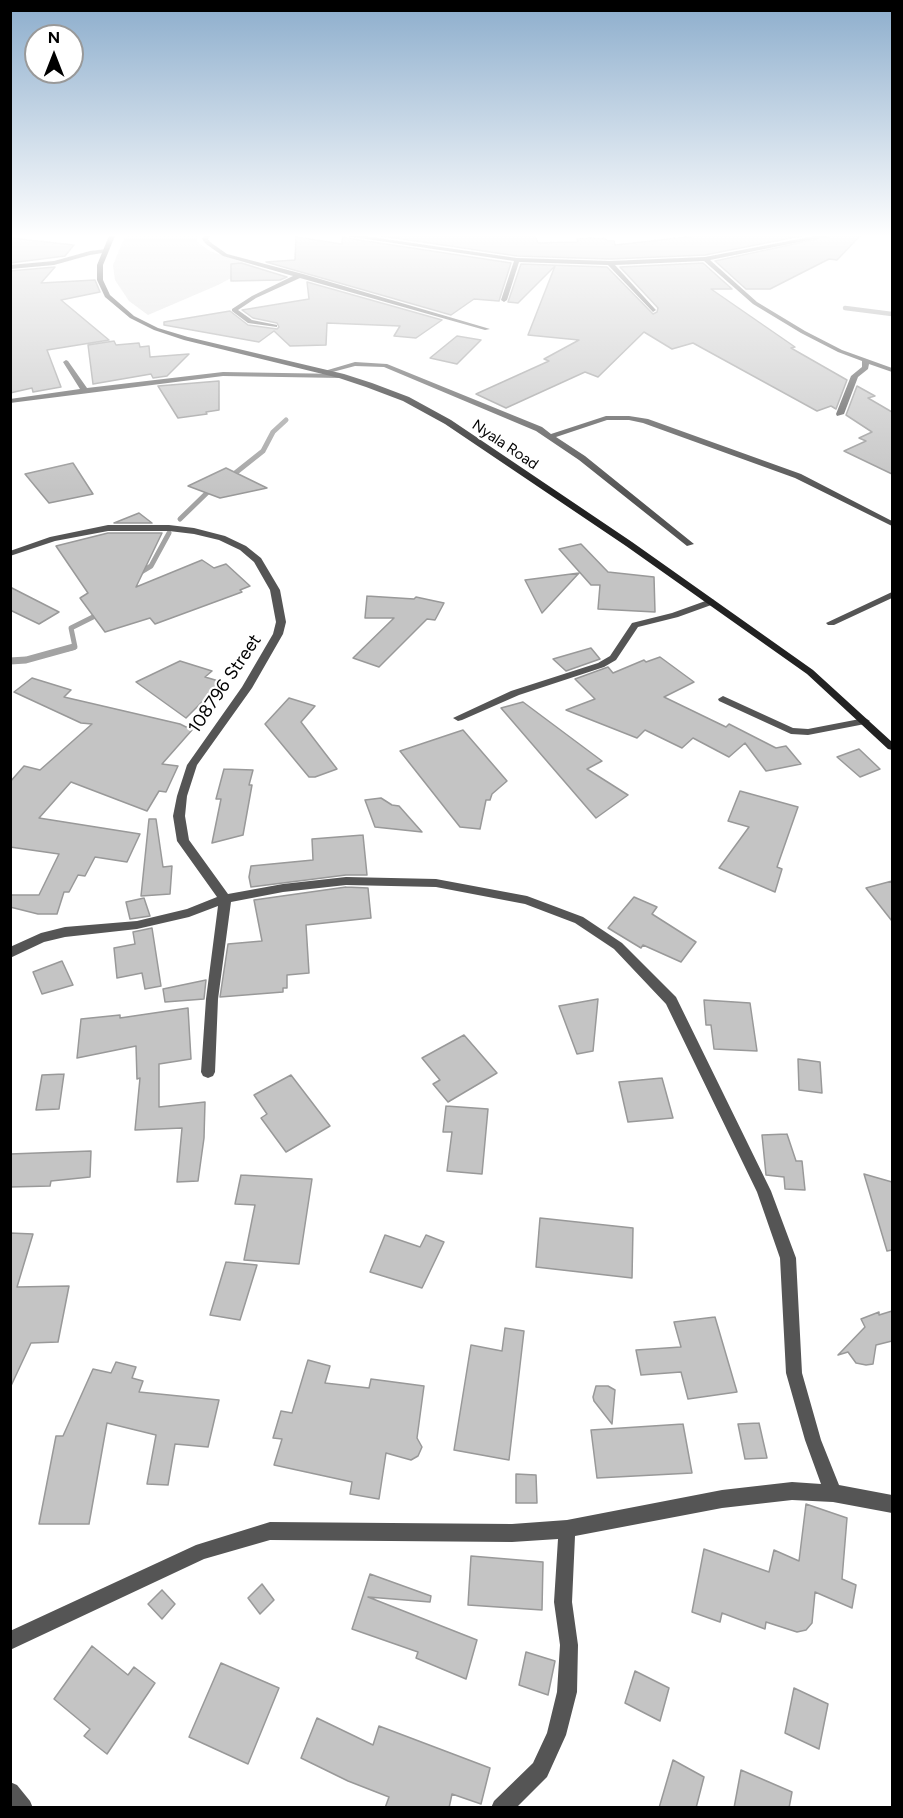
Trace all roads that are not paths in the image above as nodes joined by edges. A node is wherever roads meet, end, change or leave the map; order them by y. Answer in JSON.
{"nodes":[{"id":1,"x":140,"y":321,"type":"edge"},
{"id":2,"x":250,"y":321,"type":"edge"},
{"id":3,"x":459,"y":321,"type":"edge"},
{"id":4,"x":785,"y":321,"type":"edge"},
{"id":5,"x":275,"y":326,"type":"dead end"},
{"id":6,"x":487,"y":329,"type":"dead end"},
{"id":7,"x":865,"y":360,"type":"junction"},
{"id":8,"x":66,"y":362,"type":"dead end"},
{"id":9,"x":892,"y":370,"type":"edge"},
{"id":10,"x":325,"y":372,"type":"junction"},
{"id":11,"x":341,"y":376,"type":"junction"},
{"id":12,"x":85,"y":390,"type":"junction"},
{"id":13,"x":10,"y":401,"type":"edge"},
{"id":14,"x":840,"y":414,"type":"dead end"},
{"id":15,"x":549,"y":437,"type":"junction"},
{"id":16,"x":892,"y":524,"type":"edge"},
{"id":17,"x":690,"y":544,"type":"dead end"},
{"id":18,"x":10,"y":554,"type":"edge"},
{"id":19,"x":892,"y":596,"type":"edge"},
{"id":20,"x":711,"y":602,"type":"junction"},
{"id":21,"x":831,"y":623,"type":"dead end"},
{"id":22,"x":723,"y":699,"type":"dead end"},
{"id":23,"x":458,"y":718,"type":"dead end"},
{"id":24,"x":865,"y":722,"type":"junction"},
{"id":25,"x":892,"y":747,"type":"edge"},
{"id":26,"x":225,"y":899,"type":"junction"},
{"id":27,"x":10,"y":953,"type":"edge"},
{"id":28,"x":208,"y":1072,"type":"dead end"},
{"id":29,"x":833,"y":1493,"type":"junction"},
{"id":30,"x":892,"y":1504,"type":"edge"},
{"id":31,"x":567,"y":1529,"type":"junction"},
{"id":32,"x":10,"y":1641,"type":"edge"},
{"id":33,"x":10,"y":1792,"type":"edge"},
{"id":34,"x":23,"y":1808,"type":"edge"},
{"id":35,"x":501,"y":1808,"type":"edge"}],
"edges":[{"from":1,"to":10,"type":"street","name":"Nyala Road"},
{"from":2,"to":5,"type":"street"},
{"from":3,"to":6,"type":"street"},
{"from":4,"to":7,"type":"street"},
{"from":7,"to":9,"type":"street"},
{"from":7,"to":14,"type":"street"},
{"from":8,"to":12,"type":"street"},
{"from":10,"to":11,"type":"street","name":"Nyala Road"},
{"from":10,"to":15,"type":"street"},
{"from":11,"to":12,"type":"street"},
{"from":11,"to":20,"type":"street","name":"Nyala Road"},
{"from":12,"to":13,"type":"street"},
{"from":15,"to":16,"type":"street"},
{"from":15,"to":17,"type":"street"},
{"from":18,"to":26,"type":"street","name":"108796 Street"},
{"from":19,"to":21,"type":"street"},
{"from":20,"to":23,"type":"street"},
{"from":20,"to":24,"type":"street","name":"Nyala Road"},
{"from":22,"to":24,"type":"street"},
{"from":24,"to":25,"type":"street","name":"Nyala Road"},
{"from":26,"to":27,"type":"street"},
{"from":26,"to":28,"type":"street"},
{"from":26,"to":29,"type":"street"},
{"from":29,"to":30,"type":"street"},
{"from":29,"to":31,"type":"street"},
{"from":31,"to":32,"type":"street"},
{"from":31,"to":35,"type":"street"},
{"from":33,"to":34,"type":"street"}]}
